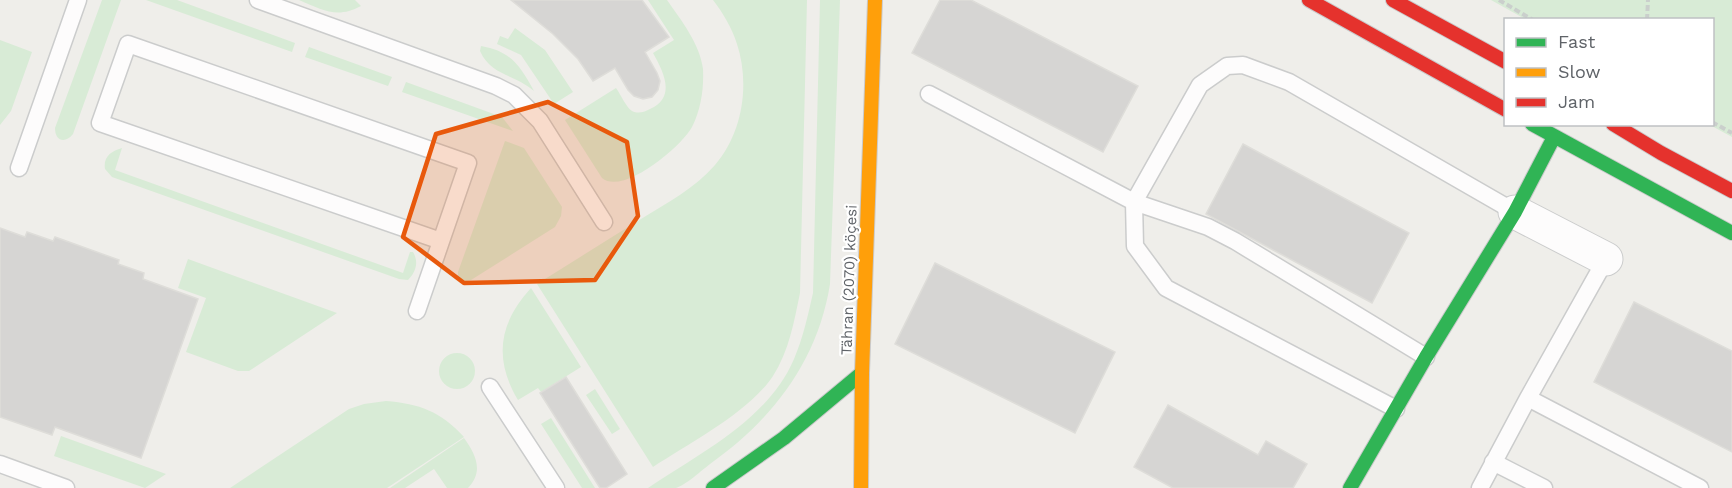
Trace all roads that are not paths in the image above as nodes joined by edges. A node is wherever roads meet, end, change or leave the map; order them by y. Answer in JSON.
{"nodes":[{"id":1,"x":78,"y":0,"type":"edge"},
{"id":2,"x":259,"y":0,"type":"edge"},
{"id":3,"x":875,"y":0,"type":"edge"},
{"id":4,"x":1309,"y":0,"type":"edge"},
{"id":5,"x":1393,"y":0,"type":"edge"},
{"id":6,"x":1504,"y":61,"type":"edge"},
{"id":7,"x":929,"y":94,"type":"dead end"},
{"id":8,"x":1504,"y":109,"type":"edge"},
{"id":9,"x":1535,"y":126,"type":"edge"},
{"id":10,"x":1615,"y":126,"type":"edge"},
{"id":11,"x":1554,"y":137,"type":"junction"},
{"id":12,"x":19,"y":168,"type":"dead end"},
{"id":13,"x":1732,"y":190,"type":"edge"},
{"id":14,"x":1134,"y":202,"type":"junction"},
{"id":15,"x":1515,"y":212,"type":"junction"},
{"id":16,"x":604,"y":222,"type":"dead end"},
{"id":17,"x":1732,"y":232,"type":"edge"},
{"id":18,"x":441,"y":241,"type":"junction"},
{"id":19,"x":1606,"y":259,"type":"joint"},
{"id":20,"x":417,"y":311,"type":"dead end"},
{"id":21,"x":1426,"y":357,"type":"junction"},
{"id":22,"x":862,"y":373,"type":"junction"},
{"id":23,"x":490,"y":387,"type":"dead end"},
{"id":24,"x":1528,"y":398,"type":"junction"},
{"id":25,"x":1396,"y":409,"type":"junction"},
{"id":26,"x":1493,"y":462,"type":"junction"},
{"id":27,"x":0,"y":464,"type":"edge"},
{"id":28,"x":66,"y":488,"type":"edge"},
{"id":29,"x":556,"y":488,"type":"edge"},
{"id":30,"x":713,"y":488,"type":"edge"},
{"id":31,"x":861,"y":488,"type":"edge"},
{"id":32,"x":1350,"y":488,"type":"edge"},
{"id":33,"x":1479,"y":488,"type":"edge"},
{"id":34,"x":1544,"y":488,"type":"edge"},
{"id":35,"x":1700,"y":488,"type":"edge"}],
"edges":[{"from":1,"to":12,"type":"lane"},
{"from":2,"to":16,"type":"lane"},
{"from":3,"to":22,"type":"street","name":"Tähran (2070) köçesi"},
{"from":4,"to":8,"type":"street"},
{"from":5,"to":6,"type":"street"},
{"from":7,"to":14,"type":"lane"},
{"from":9,"to":11,"type":"street"},
{"from":10,"to":13,"type":"street"},
{"from":11,"to":15,"type":"street"},
{"from":11,"to":17,"type":"street"},
{"from":14,"to":15,"type":"lane"},
{"from":14,"to":21,"type":"lane"},
{"from":14,"to":25,"type":"lane"},
{"from":15,"to":19,"type":"street"},
{"from":15,"to":21,"type":"street"},
{"from":18,"to":18,"type":"lane"},
{"from":18,"to":20,"type":"lane"},
{"from":19,"to":24,"type":"lane"},
{"from":21,"to":25,"type":"street"},
{"from":22,"to":30,"type":"street","name":"Tähran (2070) köçesi"},
{"from":22,"to":31,"type":"street"},
{"from":23,"to":29,"type":"lane"},
{"from":24,"to":26,"type":"lane"},
{"from":24,"to":35,"type":"lane"},
{"from":25,"to":32,"type":"street"},
{"from":26,"to":33,"type":"lane"},
{"from":26,"to":34,"type":"lane"},
{"from":27,"to":28,"type":"lane"}]}
